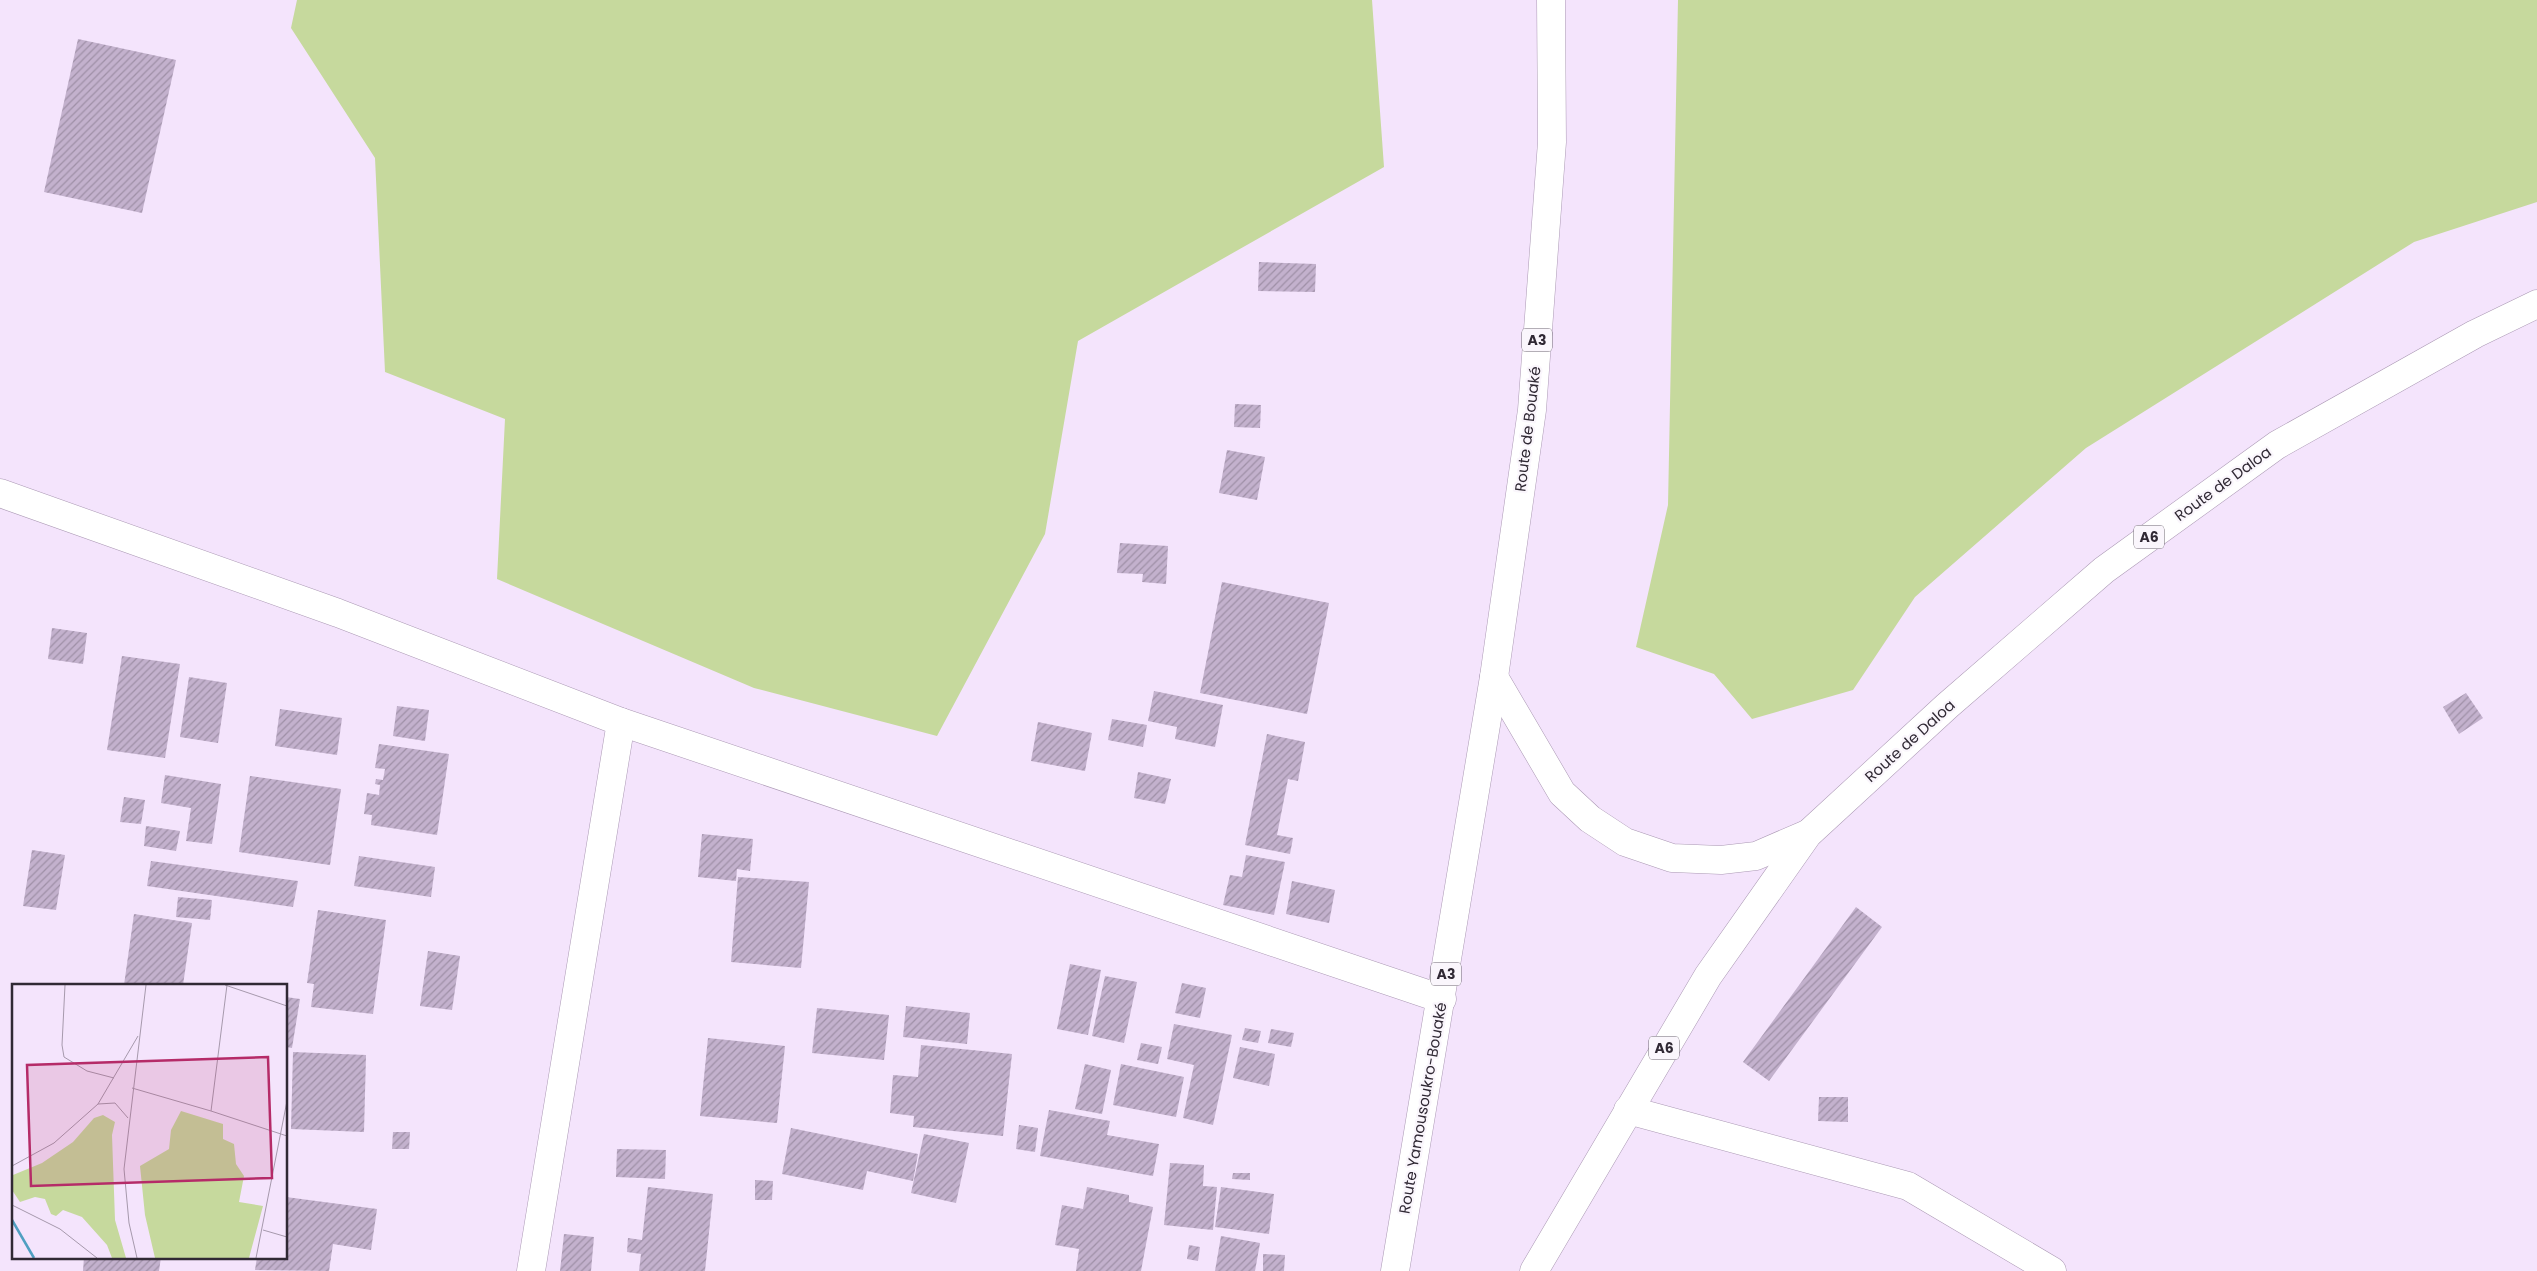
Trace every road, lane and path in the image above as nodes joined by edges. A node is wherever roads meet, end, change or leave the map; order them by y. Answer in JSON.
{"nodes":[{"id":1,"x":1551,"y":0,"type":"edge"},
{"id":2,"x":2537,"y":304,"type":"edge"},
{"id":3,"x":0,"y":493,"type":"edge"},
{"id":4,"x":1494,"y":678,"type":"junction"},
{"id":5,"x":621,"y":722,"type":"junction"},
{"id":6,"x":1808,"y":834,"type":"junction"},
{"id":7,"x":1442,"y":999,"type":"junction"},
{"id":8,"x":1628,"y":1110,"type":"junction"},
{"id":9,"x":531,"y":1271,"type":"edge"},
{"id":10,"x":1395,"y":1271,"type":"edge"},
{"id":11,"x":1534,"y":1271,"type":"edge"},
{"id":12,"x":2052,"y":1271,"type":"edge"}],
"edges":[{"from":1,"to":4,"type":"main road","name":"Route de Bouaké","number":"A3"},
{"from":2,"to":6,"type":"main road","name":"Route de Daloa","number":"A6"},
{"from":3,"to":5,"type":"main road"},
{"from":4,"to":6,"type":"main road"},
{"from":4,"to":7,"type":"main road","name":"Route Yamousoukro-Bouaké","number":"A3"},
{"from":5,"to":7,"type":"main road"},
{"from":5,"to":9,"type":"main road"},
{"from":6,"to":8,"type":"main road","number":"A6"},
{"from":7,"to":10,"type":"main road","name":"Route Yamousoukro-Bouaké","number":"A3"},
{"from":8,"to":11,"type":"main road","number":"A6"},
{"from":8,"to":12,"type":"main road"}]}
